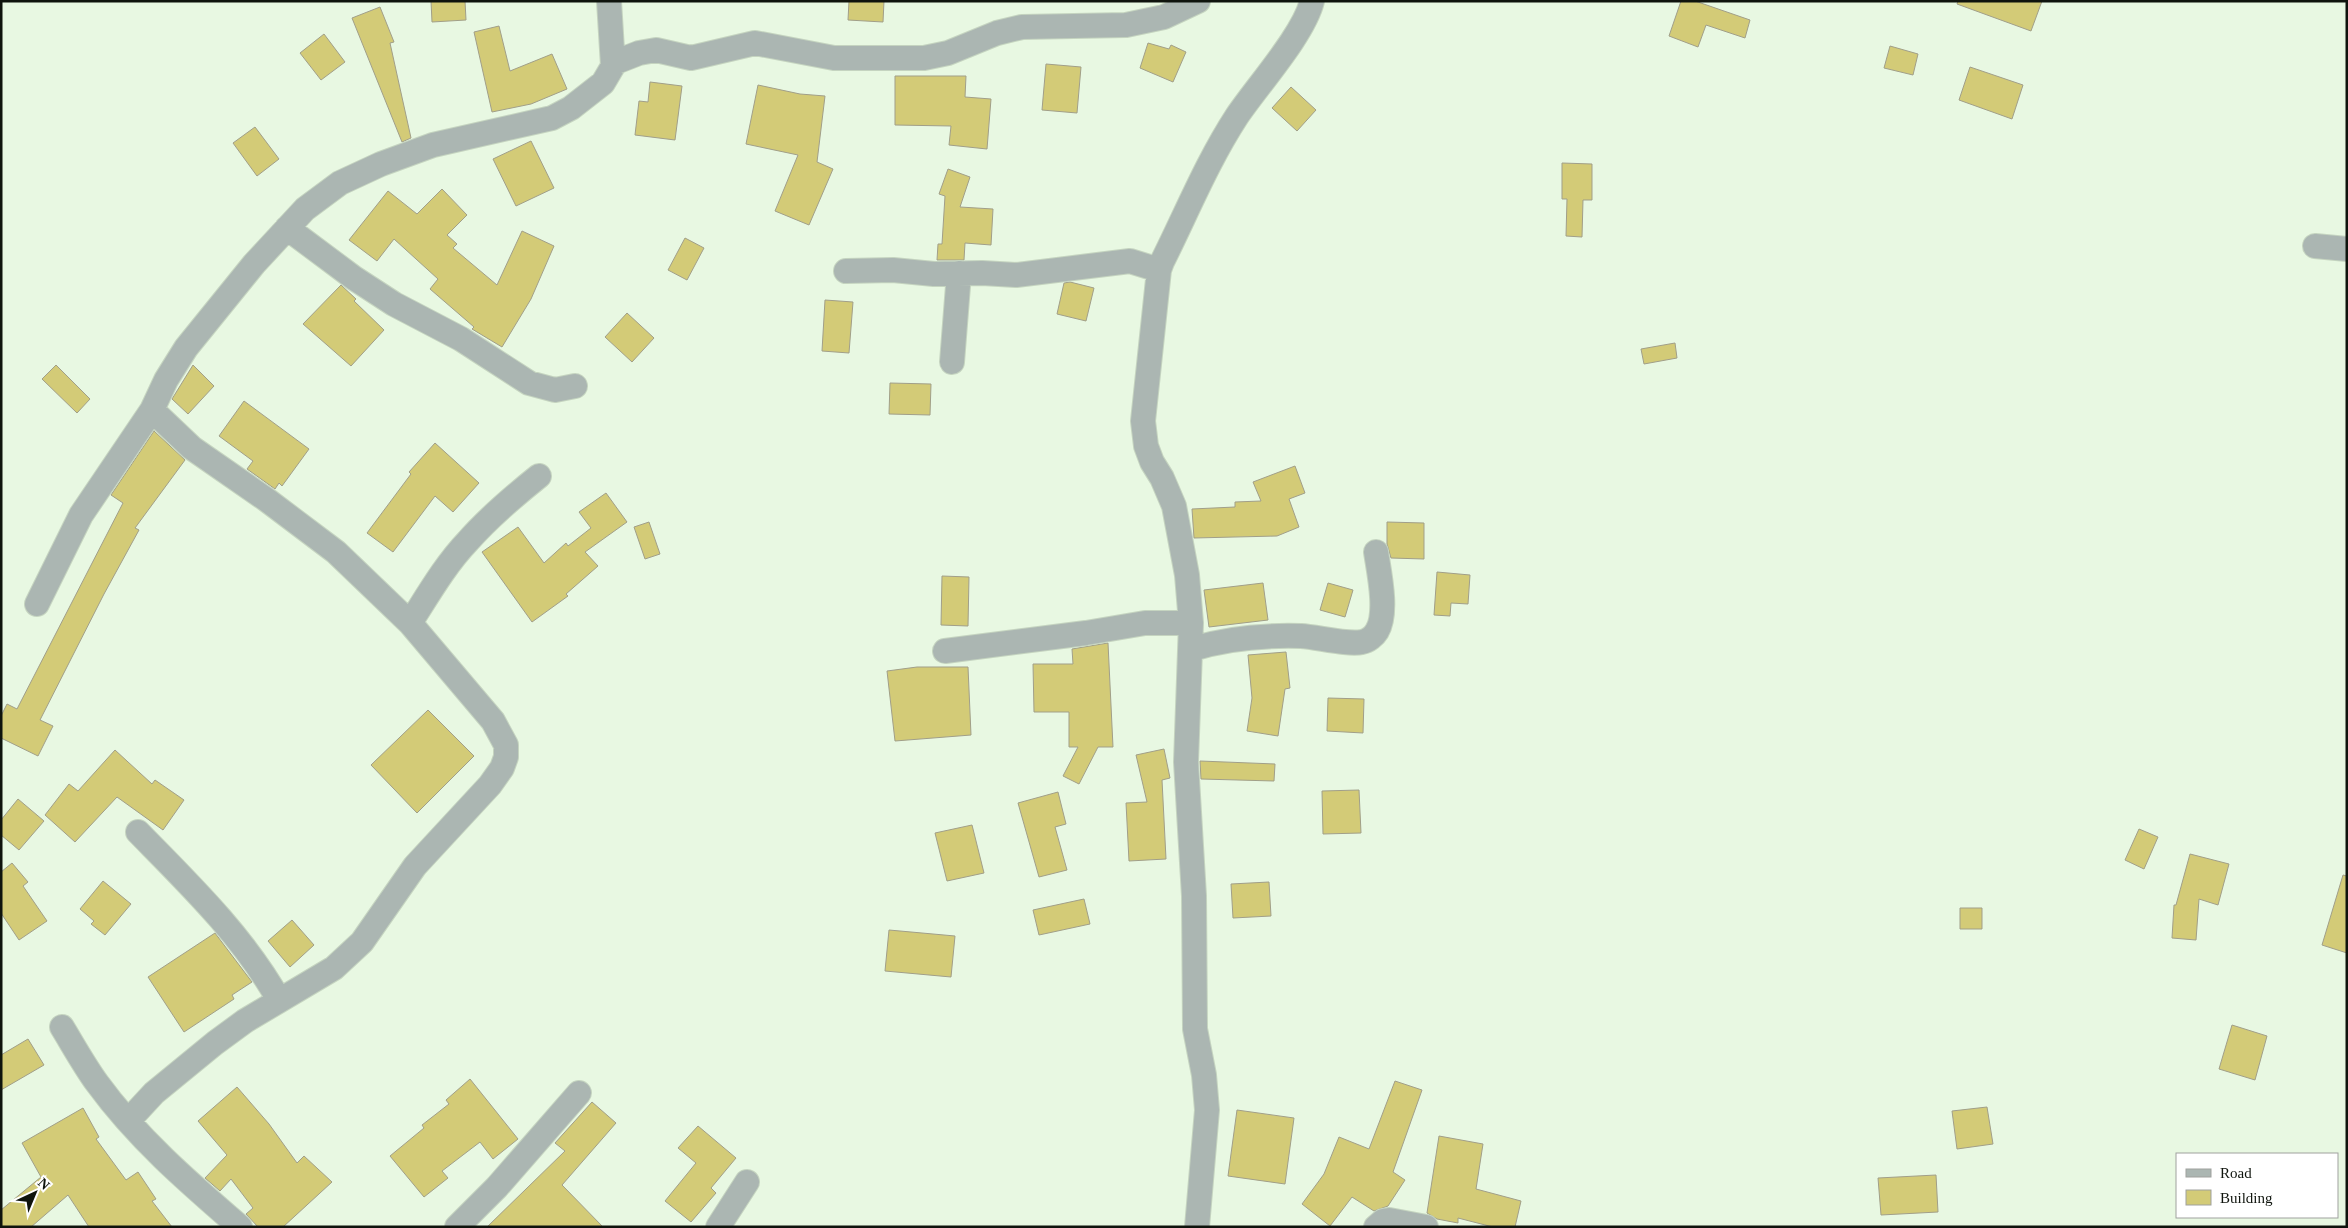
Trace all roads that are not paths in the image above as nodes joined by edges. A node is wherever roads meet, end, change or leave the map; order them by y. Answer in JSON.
{"nodes":[{"id":1,"x":609,"y":1,"type":"edge"},
{"id":2,"x":1198,"y":1,"type":"edge"},
{"id":3,"x":1312,"y":1,"type":"edge"},
{"id":4,"x":613,"y":66,"type":"junction"},
{"id":5,"x":287,"y":228,"type":"junction"},
{"id":6,"x":2315,"y":246,"type":"dead end"},
{"id":7,"x":2347,"y":249,"type":"edge"},
{"id":8,"x":1159,"y":270,"type":"junction"},
{"id":9,"x":846,"y":271,"type":"dead end"},
{"id":10,"x":959,"y":273,"type":"junction"},
{"id":11,"x":952,"y":362,"type":"dead end"},
{"id":12,"x":575,"y":386,"type":"dead end"},
{"id":13,"x":152,"y":410,"type":"junction"},
{"id":14,"x":539,"y":476,"type":"dead end"},
{"id":15,"x":1376,"y":552,"type":"dead end"},
{"id":16,"x":37,"y":604,"type":"dead end"},
{"id":17,"x":410,"y":623,"type":"junction"},
{"id":18,"x":1191,"y":623,"type":"junction"},
{"id":19,"x":1192,"y":649,"type":"junction"},
{"id":20,"x":945,"y":651,"type":"dead end"},
{"id":21,"x":138,"y":832,"type":"dead end"},
{"id":22,"x":279,"y":1000,"type":"junction"},
{"id":23,"x":62,"y":1027,"type":"dead end"},
{"id":24,"x":580,"y":1093,"type":"dead end"},
{"id":25,"x":129,"y":1120,"type":"junction"},
{"id":26,"x":747,"y":1182,"type":"dead end"},
{"id":27,"x":240,"y":1227,"type":"edge"},
{"id":28,"x":457,"y":1227,"type":"edge"},
{"id":29,"x":718,"y":1227,"type":"edge"},
{"id":30,"x":1197,"y":1227,"type":"edge"},
{"id":31,"x":1376,"y":1227,"type":"edge"},
{"id":32,"x":1426,"y":1227,"type":"edge"}],
"edges":[{"from":1,"to":4,"type":"street"},
{"from":2,"to":4,"type":"street"},
{"from":3,"to":8,"type":"street"},
{"from":4,"to":5,"type":"street"},
{"from":5,"to":12,"type":"street"},
{"from":5,"to":13,"type":"street"},
{"from":6,"to":7,"type":"street"},
{"from":8,"to":10,"type":"street"},
{"from":8,"to":18,"type":"street"},
{"from":9,"to":10,"type":"street"},
{"from":10,"to":11,"type":"street"},
{"from":13,"to":16,"type":"street"},
{"from":13,"to":17,"type":"street"},
{"from":14,"to":17,"type":"street"},
{"from":15,"to":19,"type":"street"},
{"from":17,"to":22,"type":"street"},
{"from":18,"to":19,"type":"street"},
{"from":18,"to":20,"type":"street"},
{"from":19,"to":30,"type":"street"},
{"from":21,"to":22,"type":"street"},
{"from":22,"to":25,"type":"street"},
{"from":23,"to":25,"type":"street"},
{"from":24,"to":28,"type":"street"},
{"from":25,"to":27,"type":"street"},
{"from":26,"to":29,"type":"street"},
{"from":31,"to":32,"type":"street"}]}
